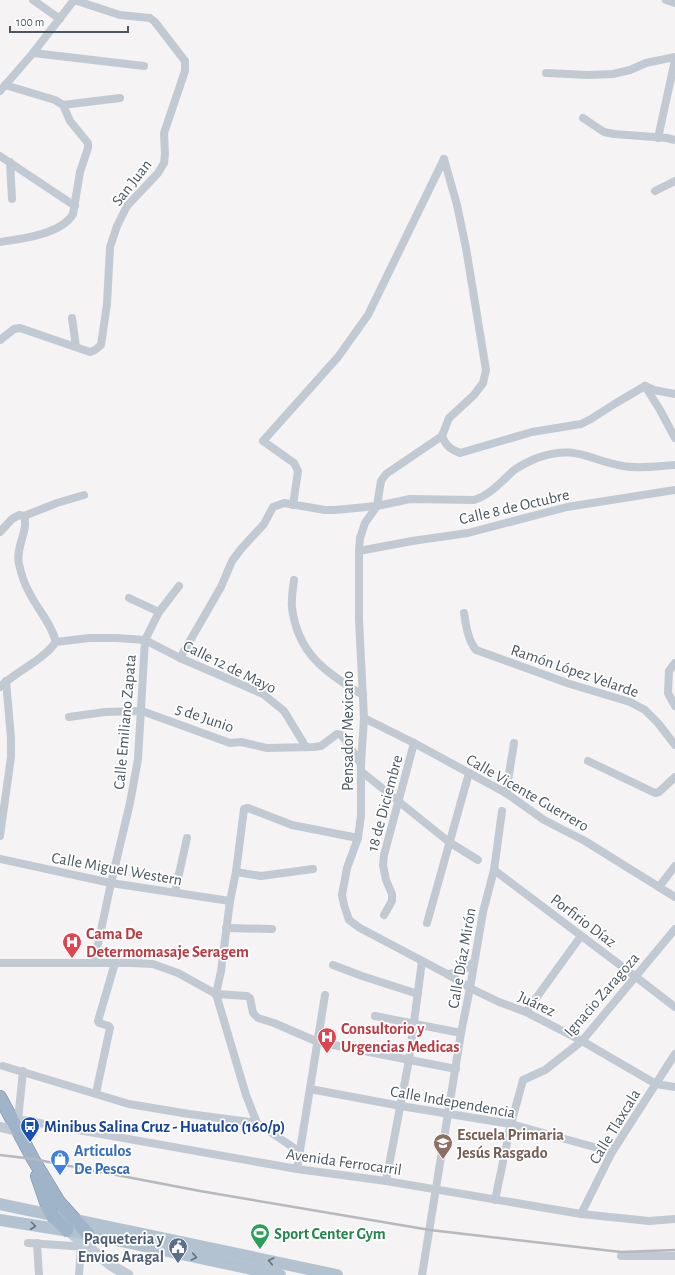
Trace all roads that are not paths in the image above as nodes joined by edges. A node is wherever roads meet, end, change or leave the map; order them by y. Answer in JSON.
{"nodes":[{"id":1,"x":33,"y":0,"type":"edge"},
{"id":2,"x":74,"y":0,"type":"edge"},
{"id":3,"x":666,"y":0,"type":"edge"},
{"id":4,"x":675,"y":3,"type":"edge"},
{"id":5,"x":60,"y":19,"type":"junction"},
{"id":6,"x":34,"y":53,"type":"junction"},
{"id":7,"x":675,"y":59,"type":"edge"},
{"id":8,"x":144,"y":66,"type":"dead end"},
{"id":9,"x":546,"y":74,"type":"dead end"},
{"id":10,"x":3,"y":88,"type":"edge"},
{"id":11,"x":120,"y":98,"type":"dead end"},
{"id":12,"x":63,"y":105,"type":"junction"},
{"id":13,"x":583,"y":118,"type":"dead end"},
{"id":14,"x":658,"y":138,"type":"junction"},
{"id":15,"x":675,"y":140,"type":"edge"},
{"id":16,"x":0,"y":156,"type":"edge"},
{"id":17,"x":10,"y":162,"type":"junction"},
{"id":18,"x":675,"y":181,"type":"edge"},
{"id":19,"x":654,"y":191,"type":"dead end"},
{"id":20,"x":12,"y":199,"type":"dead end"},
{"id":21,"x":75,"y":206,"type":"junction"},
{"id":22,"x":0,"y":242,"type":"edge"},
{"id":23,"x":72,"y":318,"type":"dead end"},
{"id":24,"x":0,"y":340,"type":"edge"},
{"id":25,"x":76,"y":347,"type":"junction"},
{"id":26,"x":645,"y":386,"type":"junction"},
{"id":27,"x":675,"y":394,"type":"edge"},
{"id":28,"x":442,"y":436,"type":"junction"},
{"id":29,"x":675,"y":438,"type":"edge"},
{"id":30,"x":675,"y":465,"type":"edge"},
{"id":31,"x":675,"y":490,"type":"edge"},
{"id":32,"x":84,"y":495,"type":"dead end"},
{"id":33,"x":294,"y":505,"type":"junction"},
{"id":34,"x":377,"y":506,"type":"junction"},
{"id":35,"x":24,"y":516,"type":"junction"},
{"id":36,"x":0,"y":532,"type":"edge"},
{"id":37,"x":359,"y":551,"type":"junction"},
{"id":38,"x":294,"y":580,"type":"dead end"},
{"id":39,"x":179,"y":586,"type":"dead end"},
{"id":40,"x":128,"y":598,"type":"dead end"},
{"id":41,"x":159,"y":612,"type":"junction"},
{"id":42,"x":464,"y":613,"type":"dead end"},
{"id":43,"x":145,"y":640,"type":"junction"},
{"id":44,"x":56,"y":642,"type":"junction"},
{"id":45,"x":180,"y":658,"type":"junction"},
{"id":46,"x":675,"y":663,"type":"edge"},
{"id":47,"x":3,"y":684,"type":"edge"},
{"id":48,"x":363,"y":695,"type":"junction"},
{"id":49,"x":675,"y":706,"type":"edge"},
{"id":50,"x":142,"y":711,"type":"junction"},
{"id":51,"x":69,"y":717,"type":"dead end"},
{"id":52,"x":364,"y":718,"type":"junction"},
{"id":53,"x":414,"y":743,"type":"junction"},
{"id":54,"x":514,"y":743,"type":"dead end"},
{"id":55,"x":675,"y":745,"type":"edge"},
{"id":56,"x":306,"y":747,"type":"junction"},
{"id":57,"x":588,"y":761,"type":"dead end"},
{"id":58,"x":361,"y":768,"type":"junction"},
{"id":59,"x":469,"y":774,"type":"junction"},
{"id":60,"x":675,"y":777,"type":"edge"},
{"id":61,"x":506,"y":793,"type":"junction"},
{"id":62,"x":399,"y":802,"type":"junction"},
{"id":63,"x":2,"y":806,"type":"edge"},
{"id":64,"x":502,"y":811,"type":"dead end"},
{"id":65,"x":0,"y":836,"type":"edge"},
{"id":66,"x":187,"y":838,"type":"dead end"},
{"id":67,"x":358,"y":838,"type":"junction"},
{"id":68,"x":449,"y":842,"type":"junction"},
{"id":69,"x":0,"y":859,"type":"edge"},
{"id":70,"x":478,"y":860,"type":"dead end"},
{"id":71,"x":675,"y":866,"type":"edge"},
{"id":72,"x":313,"y":869,"type":"dead end"},
{"id":73,"x":494,"y":870,"type":"junction"},
{"id":74,"x":236,"y":872,"type":"junction"},
{"id":75,"x":111,"y":883,"type":"junction"},
{"id":76,"x":659,"y":888,"type":"junction"},
{"id":77,"x":175,"y":892,"type":"junction"},
{"id":78,"x":675,"y":897,"type":"edge"},
{"id":79,"x":230,"y":901,"type":"junction"},
{"id":80,"x":384,"y":915,"type":"dead end"},
{"id":81,"x":349,"y":920,"type":"joint"},
{"id":82,"x":427,"y":923,"type":"dead end"},
{"id":83,"x":226,"y":928,"type":"junction"},
{"id":84,"x":272,"y":929,"type":"dead end"},
{"id":85,"x":675,"y":929,"type":"edge"},
{"id":86,"x":581,"y":936,"type":"junction"},
{"id":87,"x":422,"y":960,"type":"junction"},
{"id":88,"x":94,"y":962,"type":"junction"},
{"id":89,"x":474,"y":962,"type":"junction"},
{"id":90,"x":0,"y":963,"type":"edge"},
{"id":91,"x":115,"y":963,"type":"junction"},
{"id":92,"x":333,"y":965,"type":"dead end"},
{"id":93,"x":447,"y":974,"type":"junction"},
{"id":94,"x":636,"y":976,"type":"junction"},
{"id":95,"x":470,"y":988,"type":"junction"},
{"id":96,"x":216,"y":994,"type":"junction"},
{"id":97,"x":418,"y":994,"type":"junction"},
{"id":98,"x":325,"y":995,"type":"dead end"},
{"id":99,"x":675,"y":1007,"type":"edge"},
{"id":100,"x":526,"y":1012,"type":"junction"},
{"id":101,"x":375,"y":1016,"type":"dead end"},
{"id":102,"x":415,"y":1024,"type":"junction"},
{"id":103,"x":461,"y":1033,"type":"junction"},
{"id":104,"x":582,"y":1041,"type":"junction"},
{"id":105,"x":318,"y":1042,"type":"junction"},
{"id":106,"x":675,"y":1054,"type":"edge"},
{"id":107,"x":409,"y":1060,"type":"junction"},
{"id":108,"x":3,"y":1066,"type":"dead end"},
{"id":109,"x":456,"y":1069,"type":"junction"},
{"id":110,"x":23,"y":1071,"type":"junction"},
{"id":111,"x":656,"y":1084,"type":"junction"},
{"id":112,"x":675,"y":1087,"type":"edge"},
{"id":113,"x":310,"y":1089,"type":"junction"},
{"id":114,"x":96,"y":1093,"type":"junction"},
{"id":115,"x":0,"y":1097,"type":"edge"},
{"id":116,"x":401,"y":1106,"type":"junction"},
{"id":117,"x":449,"y":1114,"type":"junction"},
{"id":118,"x":16,"y":1123,"type":"junction"},
{"id":119,"x":257,"y":1123,"type":"junction"},
{"id":120,"x":511,"y":1124,"type":"junction"},
{"id":121,"x":0,"y":1127,"type":"edge"},
{"id":122,"x":300,"y":1152,"type":"junction"},
{"id":123,"x":612,"y":1152,"type":"junction"},
{"id":124,"x":33,"y":1159,"type":"junction"},
{"id":125,"x":297,"y":1169,"type":"junction"},
{"id":126,"x":386,"y":1181,"type":"junction"},
{"id":127,"x":436,"y":1190,"type":"junction"},
{"id":128,"x":495,"y":1200,"type":"junction"},
{"id":129,"x":0,"y":1204,"type":"edge"},
{"id":130,"x":581,"y":1214,"type":"junction"},
{"id":131,"x":52,"y":1215,"type":"junction"},
{"id":132,"x":675,"y":1219,"type":"edge"},
{"id":133,"x":0,"y":1220,"type":"edge"},
{"id":134,"x":72,"y":1226,"type":"junction"},
{"id":135,"x":85,"y":1242,"type":"junction"},
{"id":136,"x":28,"y":1243,"type":"dead end"},
{"id":137,"x":37,"y":1243,"type":"junction"},
{"id":138,"x":621,"y":1256,"type":"dead end"},
{"id":139,"x":675,"y":1256,"type":"edge"},
{"id":140,"x":113,"y":1270,"type":"edge"},
{"id":141,"x":294,"y":1270,"type":"edge"},
{"id":142,"x":39,"y":1275,"type":"edge"},
{"id":143,"x":79,"y":1275,"type":"edge"},
{"id":144,"x":128,"y":1275,"type":"edge"},
{"id":145,"x":280,"y":1275,"type":"edge"},
{"id":146,"x":337,"y":1275,"type":"edge"},
{"id":147,"x":422,"y":1275,"type":"edge"}],
"edges":[{"from":1,"to":5,"type":"street"},
{"from":2,"to":5,"type":"street"},
{"from":2,"to":25,"type":"street","name":"San Juan"},
{"from":3,"to":4,"type":"street"},
{"from":5,"to":6,"type":"street"},
{"from":6,"to":8,"type":"street"},
{"from":6,"to":10,"type":"street"},
{"from":7,"to":9,"type":"street"},
{"from":7,"to":14,"type":"street"},
{"from":10,"to":12,"type":"street"},
{"from":11,"to":12,"type":"street"},
{"from":12,"to":21,"type":"street"},
{"from":13,"to":14,"type":"street"},
{"from":14,"to":15,"type":"street"},
{"from":16,"to":17,"type":"street"},
{"from":17,"to":20,"type":"street"},
{"from":17,"to":21,"type":"street"},
{"from":18,"to":19,"type":"street"},
{"from":21,"to":22,"type":"street"},
{"from":23,"to":25,"type":"street"},
{"from":24,"to":25,"type":"street","name":"San Juan"},
{"from":26,"to":27,"type":"street"},
{"from":26,"to":28,"type":"street"},
{"from":26,"to":29,"type":"street"},
{"from":28,"to":33,"type":"street"},
{"from":28,"to":34,"type":"street"},
{"from":30,"to":34,"type":"street"},
{"from":31,"to":37,"type":"street","name":"Calle 8 de Octubre"},
{"from":32,"to":35,"type":"street"},
{"from":33,"to":34,"type":"street"},
{"from":33,"to":45,"type":"street"},
{"from":34,"to":37,"type":"street","name":"Pensador Mexicano"},
{"from":35,"to":36,"type":"street"},
{"from":35,"to":44,"type":"street"},
{"from":37,"to":48,"type":"street","name":"Pensador Mexicano"},
{"from":38,"to":48,"type":"street"},
{"from":39,"to":41,"type":"street","name":"Calle Emiliano Zapata"},
{"from":40,"to":41,"type":"street"},
{"from":41,"to":43,"type":"street","name":"Calle Emiliano Zapata"},
{"from":42,"to":55,"type":"street","name":"Ramón López Velarde"},
{"from":43,"to":44,"type":"street"},
{"from":43,"to":45,"type":"street","name":"Calle 12 de Mayo"},
{"from":43,"to":50,"type":"street","name":"Calle Emiliano Zapata"},
{"from":44,"to":47,"type":"street"},
{"from":45,"to":56,"type":"street","name":"Calle 12 de Mayo"},
{"from":46,"to":49,"type":"street"},
{"from":47,"to":63,"type":"street"},
{"from":48,"to":52,"type":"street","name":"Pensador Mexicano"},
{"from":50,"to":51,"type":"street","name":"5 de Junio"},
{"from":50,"to":56,"type":"street","name":"5 de Junio"},
{"from":50,"to":75,"type":"street","name":"Calle Emiliano Zapata"},
{"from":52,"to":53,"type":"street","name":"Calle Vicente Guerrero"},
{"from":52,"to":58,"type":"street","name":"Pensador Mexicano"},
{"from":53,"to":59,"type":"street","name":"Calle Vicente Guerrero"},
{"from":53,"to":62,"type":"street","name":"18 de Diciembre"},
{"from":54,"to":61,"type":"street"},
{"from":56,"to":58,"type":"street","name":"5 de Junio"},
{"from":57,"to":60,"type":"street"},
{"from":58,"to":62,"type":"street"},
{"from":58,"to":67,"type":"street","name":"Pensador Mexicano"},
{"from":59,"to":61,"type":"street","name":"Calle Vicente Guerrero"},
{"from":59,"to":68,"type":"street"},
{"from":61,"to":76,"type":"street","name":"Calle Vicente Guerrero"},
{"from":62,"to":68,"type":"street"},
{"from":62,"to":80,"type":"street","name":"18 de Diciembre"},
{"from":63,"to":65,"type":"street"},
{"from":64,"to":73,"type":"street","name":"Calle Díaz Mirón"},
{"from":66,"to":77,"type":"street"},
{"from":67,"to":74,"type":"street"},
{"from":67,"to":81,"type":"street","name":"Pensador Mexicano"},
{"from":68,"to":70,"type":"street"},
{"from":68,"to":82,"type":"street"},
{"from":69,"to":75,"type":"street","name":"Calle Miguel Western"},
{"from":71,"to":76,"type":"street"},
{"from":72,"to":74,"type":"street"},
{"from":73,"to":86,"type":"street","name":"Porfirio Díaz"},
{"from":73,"to":89,"type":"street","name":"Calle Díaz Mirón"},
{"from":74,"to":79,"type":"street"},
{"from":75,"to":77,"type":"street","name":"Calle Miguel Western"},
{"from":75,"to":88,"type":"street","name":"Calle Emiliano Zapata"},
{"from":76,"to":78,"type":"street","name":"Calle Vicente Guerrero"},
{"from":77,"to":79,"type":"street","name":"Calle Miguel Western"},
{"from":79,"to":83,"type":"street"},
{"from":81,"to":87,"type":"street","name":"Juárez"},
{"from":83,"to":84,"type":"street"},
{"from":83,"to":96,"type":"street"},
{"from":85,"to":94,"type":"street","name":"Ignacio Zaragoza"},
{"from":86,"to":94,"type":"street","name":"Porfirio Díaz"},
{"from":86,"to":100,"type":"street"},
{"from":87,"to":93,"type":"street","name":"Juárez"},
{"from":87,"to":97,"type":"street"},
{"from":88,"to":90,"type":"street"},
{"from":88,"to":91,"type":"street"},
{"from":89,"to":93,"type":"street"},
{"from":89,"to":95,"type":"street","name":"Calle Díaz Mirón"},
{"from":91,"to":96,"type":"street"},
{"from":91,"to":114,"type":"street"},
{"from":92,"to":97,"type":"street"},
{"from":93,"to":95,"type":"street","name":"Juárez"},
{"from":94,"to":99,"type":"street","name":"Porfirio Díaz"},
{"from":94,"to":104,"type":"street","name":"Ignacio Zaragoza"},
{"from":95,"to":100,"type":"street","name":"Juárez"},
{"from":95,"to":103,"type":"street","name":"Calle Díaz Mirón"},
{"from":96,"to":105,"type":"street"},
{"from":96,"to":119,"type":"street"},
{"from":97,"to":102,"type":"street"},
{"from":98,"to":105,"type":"street"},
{"from":100,"to":104,"type":"street","name":"Juárez"},
{"from":101,"to":102,"type":"street"},
{"from":102,"to":103,"type":"street"},
{"from":102,"to":107,"type":"street"},
{"from":103,"to":109,"type":"street","name":"Calle Díaz Mirón"},
{"from":104,"to":111,"type":"street","name":"Juárez"},
{"from":104,"to":120,"type":"street","name":"Ignacio Zaragoza"},
{"from":105,"to":107,"type":"street"},
{"from":105,"to":113,"type":"street"},
{"from":106,"to":111,"type":"street","name":"Calle Tlaxcala"},
{"from":107,"to":109,"type":"street"},
{"from":107,"to":116,"type":"street"},
{"from":108,"to":110,"type":"street"},
{"from":109,"to":117,"type":"street","name":"Calle Díaz Mirón"},
{"from":110,"to":114,"type":"street"},
{"from":110,"to":118,"type":"street"},
{"from":111,"to":112,"type":"street"},
{"from":111,"to":123,"type":"street","name":"Calle Tlaxcala"},
{"from":113,"to":116,"type":"street","name":"Calle Independencia"},
{"from":113,"to":122,"type":"street"},
{"from":114,"to":119,"type":"street"},
{"from":115,"to":118,"type":"highway"},
{"from":116,"to":117,"type":"street","name":"Calle Independencia"},
{"from":116,"to":126,"type":"street"},
{"from":117,"to":120,"type":"street","name":"Calle Independencia"},
{"from":117,"to":127,"type":"street","name":"Calle Díaz Mirón"},
{"from":118,"to":121,"type":"street"},
{"from":118,"to":124,"type":"highway"},
{"from":118,"to":125,"type":"street","name":"Avenida Ferrocarril"},
{"from":119,"to":122,"type":"street"},
{"from":120,"to":123,"type":"street","name":"Calle Independencia"},
{"from":120,"to":128,"type":"street","name":"Ignacio Zaragoza"},
{"from":122,"to":125,"type":"street"},
{"from":123,"to":130,"type":"street","name":"Calle Tlaxcala"},
{"from":124,"to":131,"type":"highway"},
{"from":124,"to":134,"type":"highway"},
{"from":125,"to":126,"type":"street","name":"Avenida Ferrocarril"},
{"from":126,"to":127,"type":"street","name":"Avenida Ferrocarril"},
{"from":127,"to":128,"type":"street","name":"Avenida Ferrocarril"},
{"from":127,"to":147,"type":"street","name":"Calle Díaz Mirón"},
{"from":128,"to":130,"type":"street","name":"Avenida Ferrocarril"},
{"from":129,"to":131,"type":"main road"},
{"from":130,"to":132,"type":"street","name":"Avenida Ferrocarril"},
{"from":131,"to":134,"type":"highway"},
{"from":133,"to":134,"type":"main road","one_way":true},
{"from":134,"to":135,"type":"highway"},
{"from":141,"to":134,"type":"main road","one_way":true},
{"from":135,"to":137,"type":"street"},
{"from":135,"to":140,"type":"main road"},
{"from":135,"to":143,"type":"street"},
{"from":135,"to":145,"type":"main road","one_way":true},
{"from":136,"to":137,"type":"street"},
{"from":137,"to":142,"type":"street"},
{"from":138,"to":139,"type":"street"},
{"from":140,"to":144,"type":"main road"},
{"from":141,"to":146,"type":"main road"}]}
